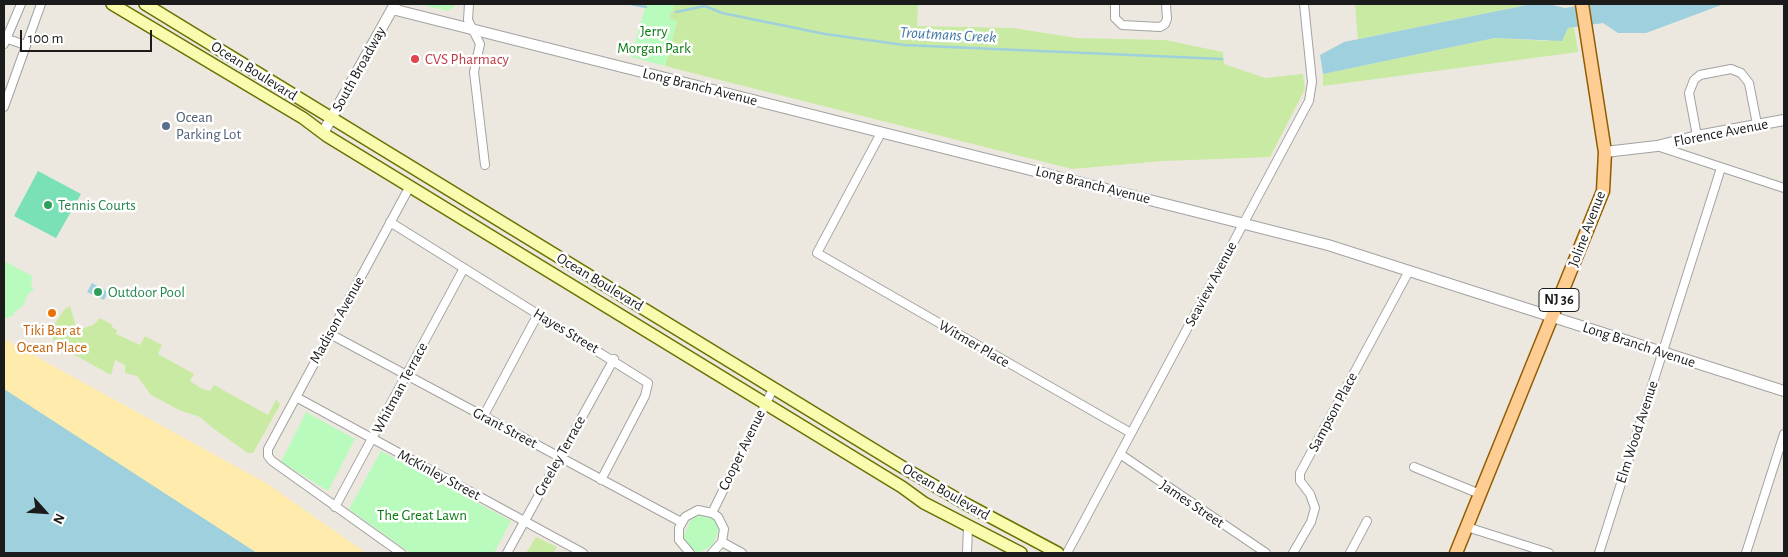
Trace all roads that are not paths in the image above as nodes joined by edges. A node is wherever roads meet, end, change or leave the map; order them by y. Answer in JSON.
{"nodes":[{"id":1,"x":21,"y":4,"type":"edge"},
{"id":2,"x":41,"y":4,"type":"edge"},
{"id":3,"x":112,"y":4,"type":"edge"},
{"id":4,"x":145,"y":4,"type":"edge"},
{"id":5,"x":469,"y":4,"type":"edge"},
{"id":6,"x":1115,"y":4,"type":"edge"},
{"id":7,"x":1166,"y":4,"type":"edge"},
{"id":8,"x":1304,"y":4,"type":"edge"},
{"id":9,"x":1582,"y":4,"type":"edge"},
{"id":10,"x":394,"y":6,"type":"edge"},
{"id":11,"x":473,"y":29,"type":"junction"},
{"id":12,"x":4,"y":40,"type":"edge"},
{"id":13,"x":26,"y":45,"type":"junction"},
{"id":14,"x":4,"y":106,"type":"edge"},
{"id":15,"x":331,"y":118,"type":"junction"},
{"id":16,"x":1784,"y":120,"type":"edge"},
{"id":17,"x":1757,"y":124,"type":"junction"},
{"id":18,"x":880,"y":133,"type":"junction"},
{"id":19,"x":323,"y":134,"type":"junction"},
{"id":20,"x":1697,"y":136,"type":"junction"},
{"id":21,"x":1657,"y":146,"type":"junction"},
{"id":22,"x":1605,"y":152,"type":"junction"},
{"id":23,"x":484,"y":165,"type":"dead end"},
{"id":24,"x":1722,"y":168,"type":"junction"},
{"id":25,"x":410,"y":186,"type":"junction"},
{"id":26,"x":1784,"y":188,"type":"edge"},
{"id":27,"x":390,"y":222,"type":"junction"},
{"id":28,"x":1244,"y":224,"type":"junction"},
{"id":29,"x":464,"y":268,"type":"junction"},
{"id":30,"x":1409,"y":271,"type":"junction"},
{"id":31,"x":538,"y":314,"type":"junction"},
{"id":32,"x":1552,"y":318,"type":"junction"},
{"id":33,"x":330,"y":334,"type":"junction"},
{"id":34,"x":1663,"y":352,"type":"junction"},
{"id":35,"x":614,"y":360,"type":"junction"},
{"id":36,"x":407,"y":376,"type":"junction"},
{"id":37,"x":773,"y":389,"type":"junction"},
{"id":38,"x":1784,"y":391,"type":"edge"},
{"id":39,"x":296,"y":396,"type":"junction"},
{"id":40,"x":765,"y":404,"type":"junction"},
{"id":41,"x":483,"y":417,"type":"junction"},
{"id":42,"x":1131,"y":433,"type":"junction"},
{"id":43,"x":1784,"y":434,"type":"edge"},
{"id":44,"x":373,"y":439,"type":"junction"},
{"id":45,"x":1120,"y":454,"type":"junction"},
{"id":46,"x":560,"y":458,"type":"junction"},
{"id":47,"x":1414,"y":467,"type":"dead end"},
{"id":48,"x":600,"y":480,"type":"junction"},
{"id":49,"x":1480,"y":494,"type":"junction"},
{"id":50,"x":335,"y":507,"type":"junction"},
{"id":51,"x":712,"y":513,"type":"junction"},
{"id":52,"x":524,"y":521,"type":"junction"},
{"id":53,"x":1367,"y":521,"type":"dead end"},
{"id":54,"x":681,"y":522,"type":"junction"},
{"id":55,"x":968,"y":527,"type":"junction"},
{"id":56,"x":1467,"y":528,"type":"junction"},
{"id":57,"x":722,"y":542,"type":"junction"},
{"id":58,"x":401,"y":553,"type":"edge"},
{"id":59,"x":507,"y":553,"type":"edge"},
{"id":60,"x":583,"y":553,"type":"edge"},
{"id":61,"x":690,"y":553,"type":"edge"},
{"id":62,"x":712,"y":553,"type":"edge"},
{"id":63,"x":742,"y":553,"type":"edge"},
{"id":64,"x":967,"y":553,"type":"edge"},
{"id":65,"x":1021,"y":553,"type":"edge"},
{"id":66,"x":1058,"y":553,"type":"edge"},
{"id":67,"x":1067,"y":553,"type":"edge"},
{"id":68,"x":1266,"y":553,"type":"edge"},
{"id":69,"x":1293,"y":553,"type":"edge"},
{"id":70,"x":1350,"y":553,"type":"edge"},
{"id":71,"x":1456,"y":553,"type":"edge"},
{"id":72,"x":1548,"y":553,"type":"edge"},
{"id":73,"x":1599,"y":553,"type":"edge"},
{"id":74,"x":1746,"y":553,"type":"edge"}],
"edges":[{"from":1,"to":12,"type":"street"},
{"from":2,"to":13,"type":"street"},
{"from":3,"to":19,"type":"main road","name":"Ocean Boulevard"},
{"from":4,"to":15,"type":"main road","name":"Ocean Boulevard"},
{"from":5,"to":11,"type":"street"},
{"from":6,"to":7,"type":"street"},
{"from":8,"to":28,"type":"street","name":"Seaview Avenue"},
{"from":9,"to":22,"type":"main road","name":"Joline Avenue","number":"NJ 36"},
{"from":10,"to":11,"type":"street","name":"Long Branch Avenue"},
{"from":10,"to":15,"type":"street","name":"South Broadway"},
{"from":11,"to":18,"type":"street","name":"Long Branch Avenue"},
{"from":11,"to":23,"type":"street"},
{"from":12,"to":13,"type":"street"},
{"from":13,"to":14,"type":"street"},
{"from":15,"to":19,"type":"street","name":"South Broadway"},
{"from":15,"to":37,"type":"main road","name":"Ocean Boulevard"},
{"from":16,"to":17,"type":"street","name":"Florence Avenue"},
{"from":17,"to":20,"type":"street","name":"Florence Avenue"},
{"from":17,"to":20,"type":"street"},
{"from":18,"to":28,"type":"street","name":"Long Branch Avenue"},
{"from":18,"to":42,"type":"street","name":"Witmer Place"},
{"from":19,"to":25,"type":"main road","name":"Ocean Boulevard"},
{"from":20,"to":21,"type":"street","name":"Florence Avenue"},
{"from":21,"to":22,"type":"street","name":"Florence Avenue"},
{"from":21,"to":24,"type":"street"},
{"from":22,"to":32,"type":"main road","name":"Joline Avenue","number":"NJ 36"},
{"from":24,"to":26,"type":"street"},
{"from":24,"to":34,"type":"street","name":"Elm Wood Avenue"},
{"from":25,"to":27,"type":"street","name":"Madison Avenue"},
{"from":25,"to":40,"type":"main road","name":"Ocean Boulevard"},
{"from":27,"to":29,"type":"street","name":"Hayes Street"},
{"from":27,"to":33,"type":"street","name":"Madison Avenue"},
{"from":28,"to":30,"type":"street","name":"Long Branch Avenue"},
{"from":28,"to":42,"type":"street","name":"Seaview Avenue"},
{"from":29,"to":31,"type":"street","name":"Hayes Street"},
{"from":29,"to":36,"type":"street","name":"Whitman Terrace"},
{"from":30,"to":32,"type":"street","name":"Long Branch Avenue"},
{"from":30,"to":69,"type":"street","name":"Sampson Place"},
{"from":31,"to":35,"type":"street","name":"Hayes Street"},
{"from":31,"to":41,"type":"street"},
{"from":32,"to":34,"type":"street","name":"Long Branch Avenue"},
{"from":32,"to":49,"type":"main road","name":"Joline Avenue","number":"NJ 36"},
{"from":33,"to":36,"type":"street","name":"Grant Street"},
{"from":33,"to":39,"type":"street","name":"Madison Avenue"},
{"from":34,"to":38,"type":"street","name":"Long Branch Avenue"},
{"from":34,"to":73,"type":"street","name":"Elm Wood Avenue"},
{"from":35,"to":46,"type":"street","name":"Greeley Terrace"},
{"from":35,"to":48,"type":"street","name":"Hayes Street"},
{"from":36,"to":41,"type":"street","name":"Grant Street"},
{"from":36,"to":44,"type":"street","name":"Whitman Terrace"},
{"from":37,"to":40,"type":"street","name":"Cooper Avenue"},
{"from":37,"to":66,"type":"main road","name":"Ocean Boulevard"},
{"from":39,"to":44,"type":"street","name":"McKinley Street"},
{"from":39,"to":50,"type":"street","name":"Madison Avenue"},
{"from":40,"to":51,"type":"street","name":"Cooper Avenue"},
{"from":40,"to":55,"type":"main road","name":"Ocean Boulevard"},
{"from":41,"to":46,"type":"street","name":"Grant Street"},
{"from":42,"to":45,"type":"street","name":"Seaview Avenue"},
{"from":43,"to":74,"type":"street"},
{"from":44,"to":50,"type":"street","name":"Whitman Terrace"},
{"from":44,"to":52,"type":"street","name":"McKinley Street"},
{"from":45,"to":67,"type":"street","name":"Seaview Avenue"},
{"from":45,"to":68,"type":"street","name":"James Street"},
{"from":46,"to":48,"type":"street","name":"Grant Street"},
{"from":46,"to":52,"type":"street","name":"Greeley Terrace"},
{"from":47,"to":49,"type":"street"},
{"from":48,"to":54,"type":"street","name":"Grant Street"},
{"from":49,"to":56,"type":"main road","name":"Joline Avenue","number":"NJ 36"},
{"from":50,"to":58,"type":"street"},
{"from":51,"to":54,"type":"street"},
{"from":51,"to":57,"type":"street"},
{"from":52,"to":59,"type":"street","name":"Greeley Terrace"},
{"from":52,"to":60,"type":"street","name":"McKinley Street"},
{"from":53,"to":70,"type":"street"},
{"from":54,"to":61,"type":"street"},
{"from":55,"to":64,"type":"street"},
{"from":55,"to":65,"type":"main road","name":"Ocean Boulevard"},
{"from":56,"to":71,"type":"main road","name":"Joline Avenue","number":"NJ 36"},
{"from":56,"to":72,"type":"street"},
{"from":57,"to":62,"type":"street"},
{"from":57,"to":63,"type":"street"}]}
